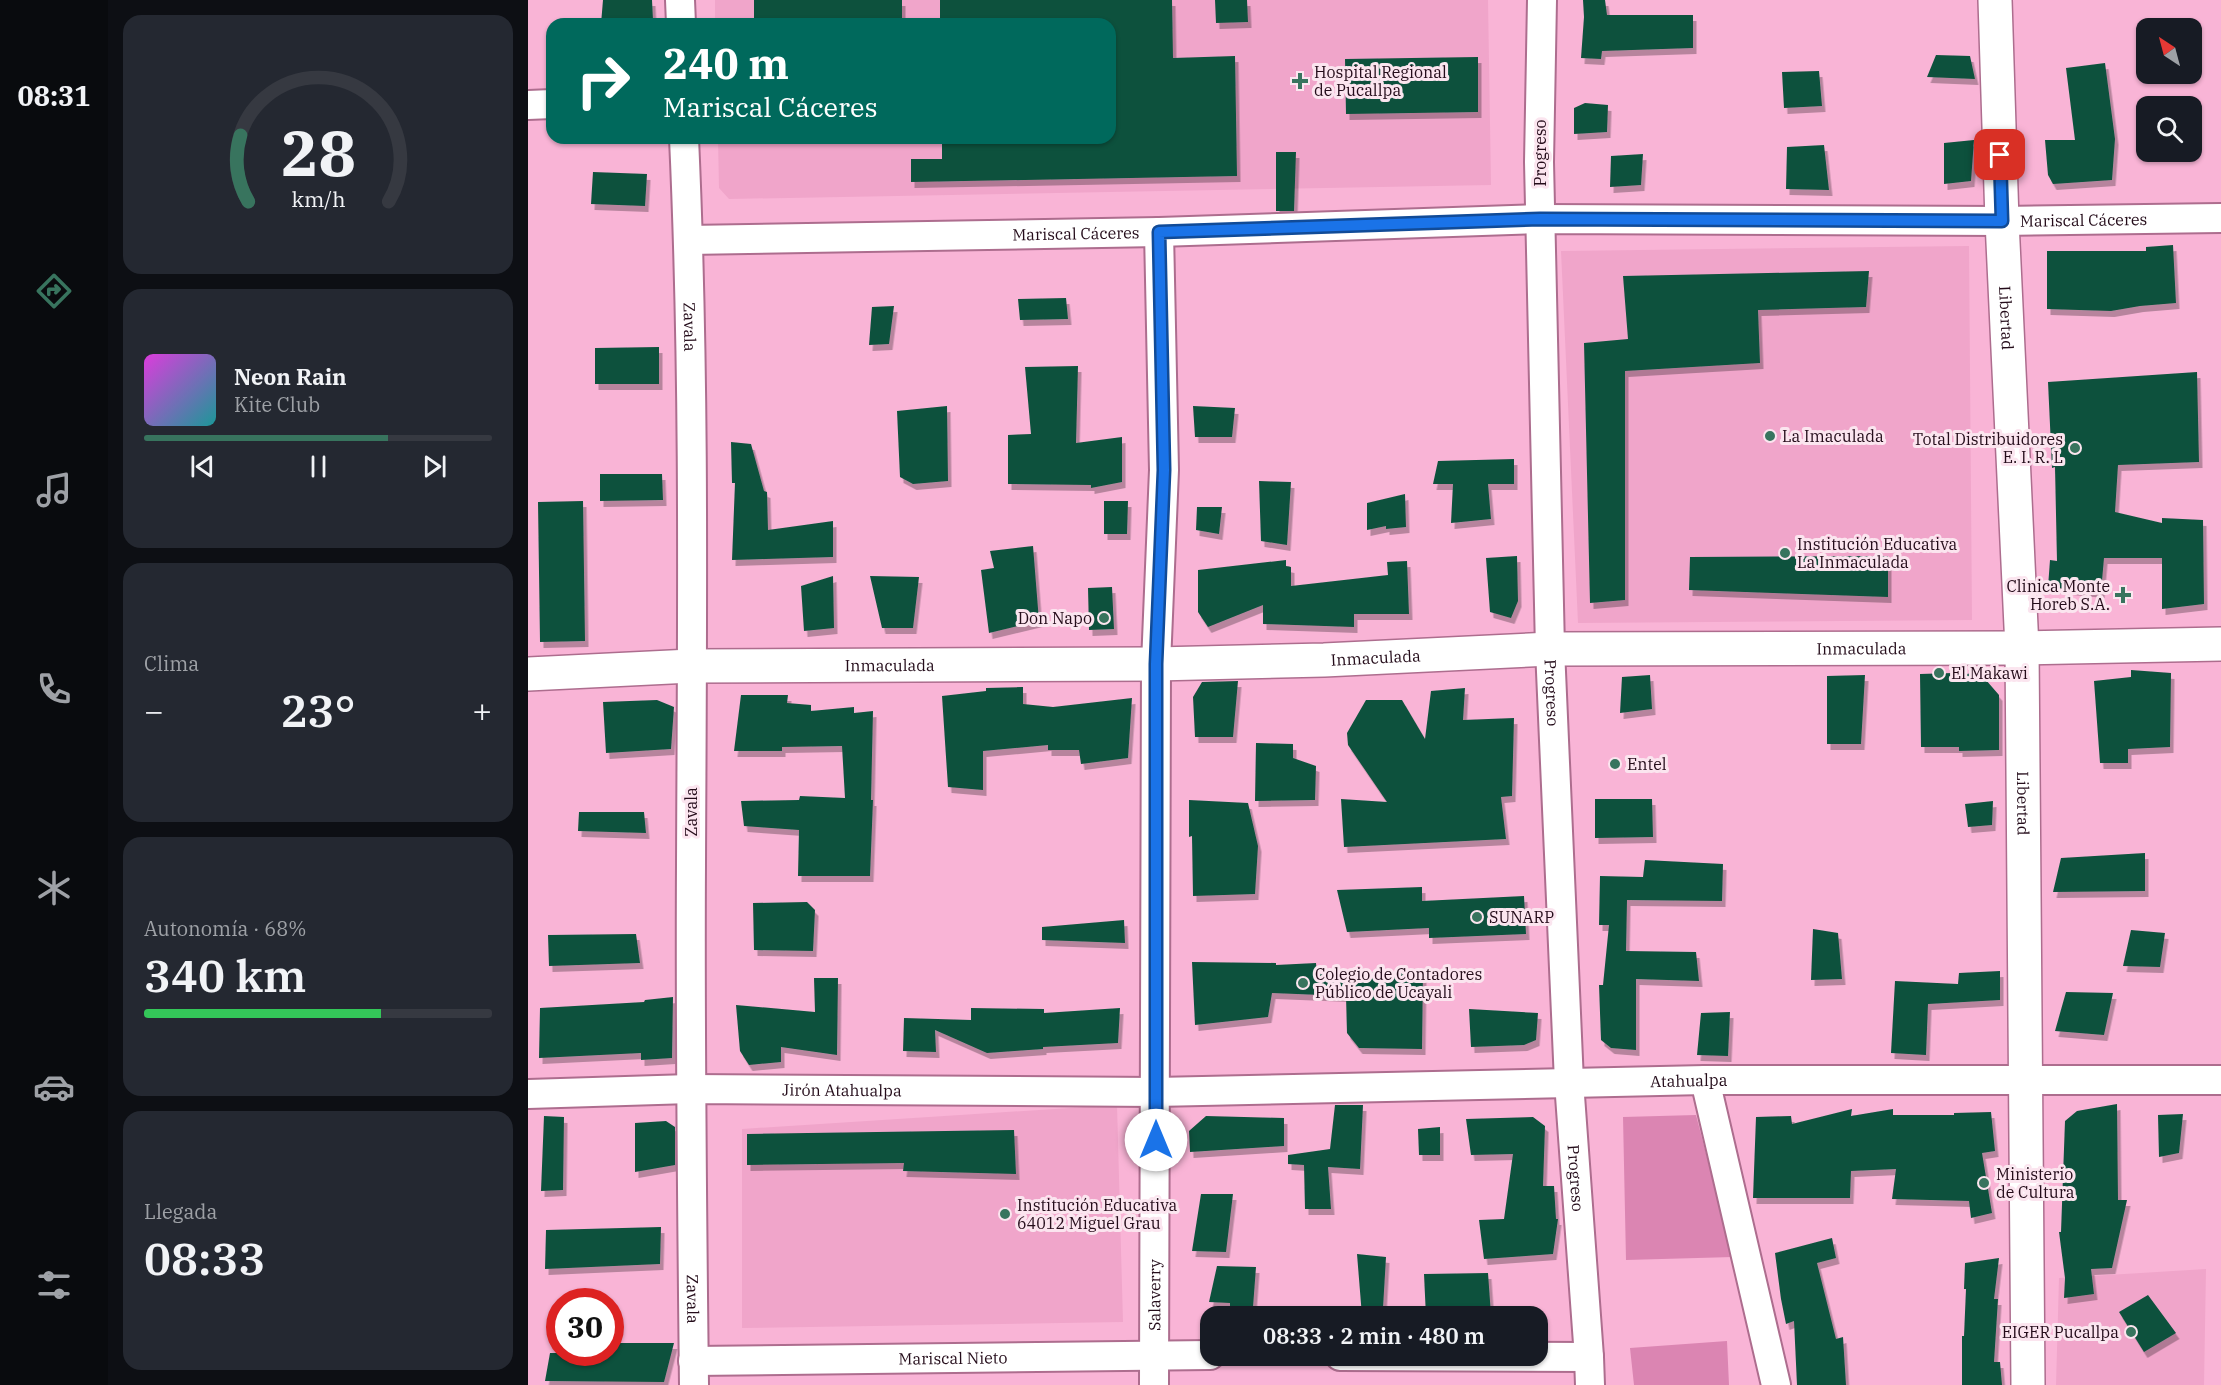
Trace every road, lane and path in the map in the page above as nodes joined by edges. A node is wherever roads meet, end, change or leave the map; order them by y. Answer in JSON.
{"nodes":[{"id":1,"x":680,"y":0,"type":"edge"},
{"id":2,"x":1542,"y":0,"type":"edge"},
{"id":3,"x":1995,"y":0,"type":"edge"},
{"id":4,"x":681,"y":18,"type":"edge"},
{"id":5,"x":546,"y":104,"type":"edge"},
{"id":6,"x":528,"y":105,"type":"edge"},
{"id":7,"x":684,"y":144,"type":"edge"},
{"id":8,"x":2221,"y":218,"type":"edge"},
{"id":9,"x":1540,"y":219,"type":"junction"},
{"id":10,"x":2002,"y":221,"type":"junction"},
{"id":11,"x":1159,"y":232,"type":"junction"},
{"id":12,"x":688,"y":240,"type":"junction"},
{"id":13,"x":2221,"y":644,"type":"edge"},
{"id":14,"x":2022,"y":648,"type":"junction"},
{"id":15,"x":1551,"y":649,"type":"junction"},
{"id":16,"x":1156,"y":664,"type":"junction"},
{"id":17,"x":691,"y":666,"type":"junction"},
{"id":18,"x":528,"y":674,"type":"edge"},
{"id":19,"x":1706,"y":1080,"type":"junction"},
{"id":20,"x":2027,"y":1080,"type":"junction"},
{"id":21,"x":2221,"y":1080,"type":"edge"},
{"id":22,"x":1569,"y":1082,"type":"junction"},
{"id":23,"x":690,"y":1089,"type":"junction"},
{"id":24,"x":1156,"y":1092,"type":"junction"},
{"id":25,"x":528,"y":1094,"type":"edge"},
{"id":26,"x":1155,"y":1355,"type":"junction"},
{"id":27,"x":1200,"y":1355,"type":"edge"},
{"id":28,"x":1507,"y":1366,"type":"edge"},
{"id":29,"x":1590,"y":1371,"type":"edge"},
{"id":30,"x":693,"y":1373,"type":"edge"},
{"id":31,"x":1155,"y":1385,"type":"edge"},
{"id":32,"x":1776,"y":1385,"type":"edge"},
{"id":33,"x":2028,"y":1385,"type":"edge"}],
"edges":[{"from":1,"to":4,"type":"street"},
{"from":2,"to":9,"type":"street","name":"Progreso"},
{"from":3,"to":10,"type":"street","name":"Libertad"},
{"from":5,"to":6,"type":"street"},
{"from":7,"to":12,"type":"street","name":"Zavala"},
{"from":8,"to":10,"type":"street","name":"Mariscal Cáceres"},
{"from":9,"to":10,"type":"street","name":"Mariscal Cáceres"},
{"from":9,"to":11,"type":"street","name":"Mariscal Cáceres"},
{"from":9,"to":15,"type":"street","name":"Progreso"},
{"from":10,"to":14,"type":"street","name":"Libertad"},
{"from":11,"to":12,"type":"street","name":"Mariscal Cáceres"},
{"from":11,"to":16,"type":"street","name":"Salaverry"},
{"from":12,"to":17,"type":"street","name":"Zavala"},
{"from":13,"to":14,"type":"street","name":"Inmaculada"},
{"from":14,"to":15,"type":"street","name":"Inmaculada"},
{"from":14,"to":20,"type":"street","name":"Libertad"},
{"from":15,"to":16,"type":"street","name":"Inmaculada"},
{"from":15,"to":22,"type":"street","name":"Progreso"},
{"from":16,"to":17,"type":"street","name":"Inmaculada"},
{"from":16,"to":24,"type":"street","name":"Salaverry"},
{"from":17,"to":18,"type":"street","name":"Inmaculada"},
{"from":17,"to":23,"type":"street","name":"Zavala"},
{"from":19,"to":20,"type":"street","name":"Atahualpa"},
{"from":19,"to":22,"type":"street","name":"Atahualpa"},
{"from":19,"to":32,"type":"street"},
{"from":20,"to":21,"type":"street","name":"Atahualpa"},
{"from":20,"to":33,"type":"street","name":"Libertad"},
{"from":22,"to":24,"type":"street","name":"Atahualpa"},
{"from":22,"to":29,"type":"street","name":"Progreso"},
{"from":23,"to":24,"type":"street","name":"Jirón Atahualpa"},
{"from":23,"to":25,"type":"street","name":"Jirón Atahualpa"},
{"from":23,"to":30,"type":"street","name":"Zavala"},
{"from":24,"to":26,"type":"street","name":"Salaverry"},
{"from":26,"to":27,"type":"street","name":"Mariscal Nieto"},
{"from":26,"to":30,"type":"street","name":"Mariscal Nieto"},
{"from":26,"to":31,"type":"street","name":"Salaverry"},
{"from":28,"to":29,"type":"street"}]}
